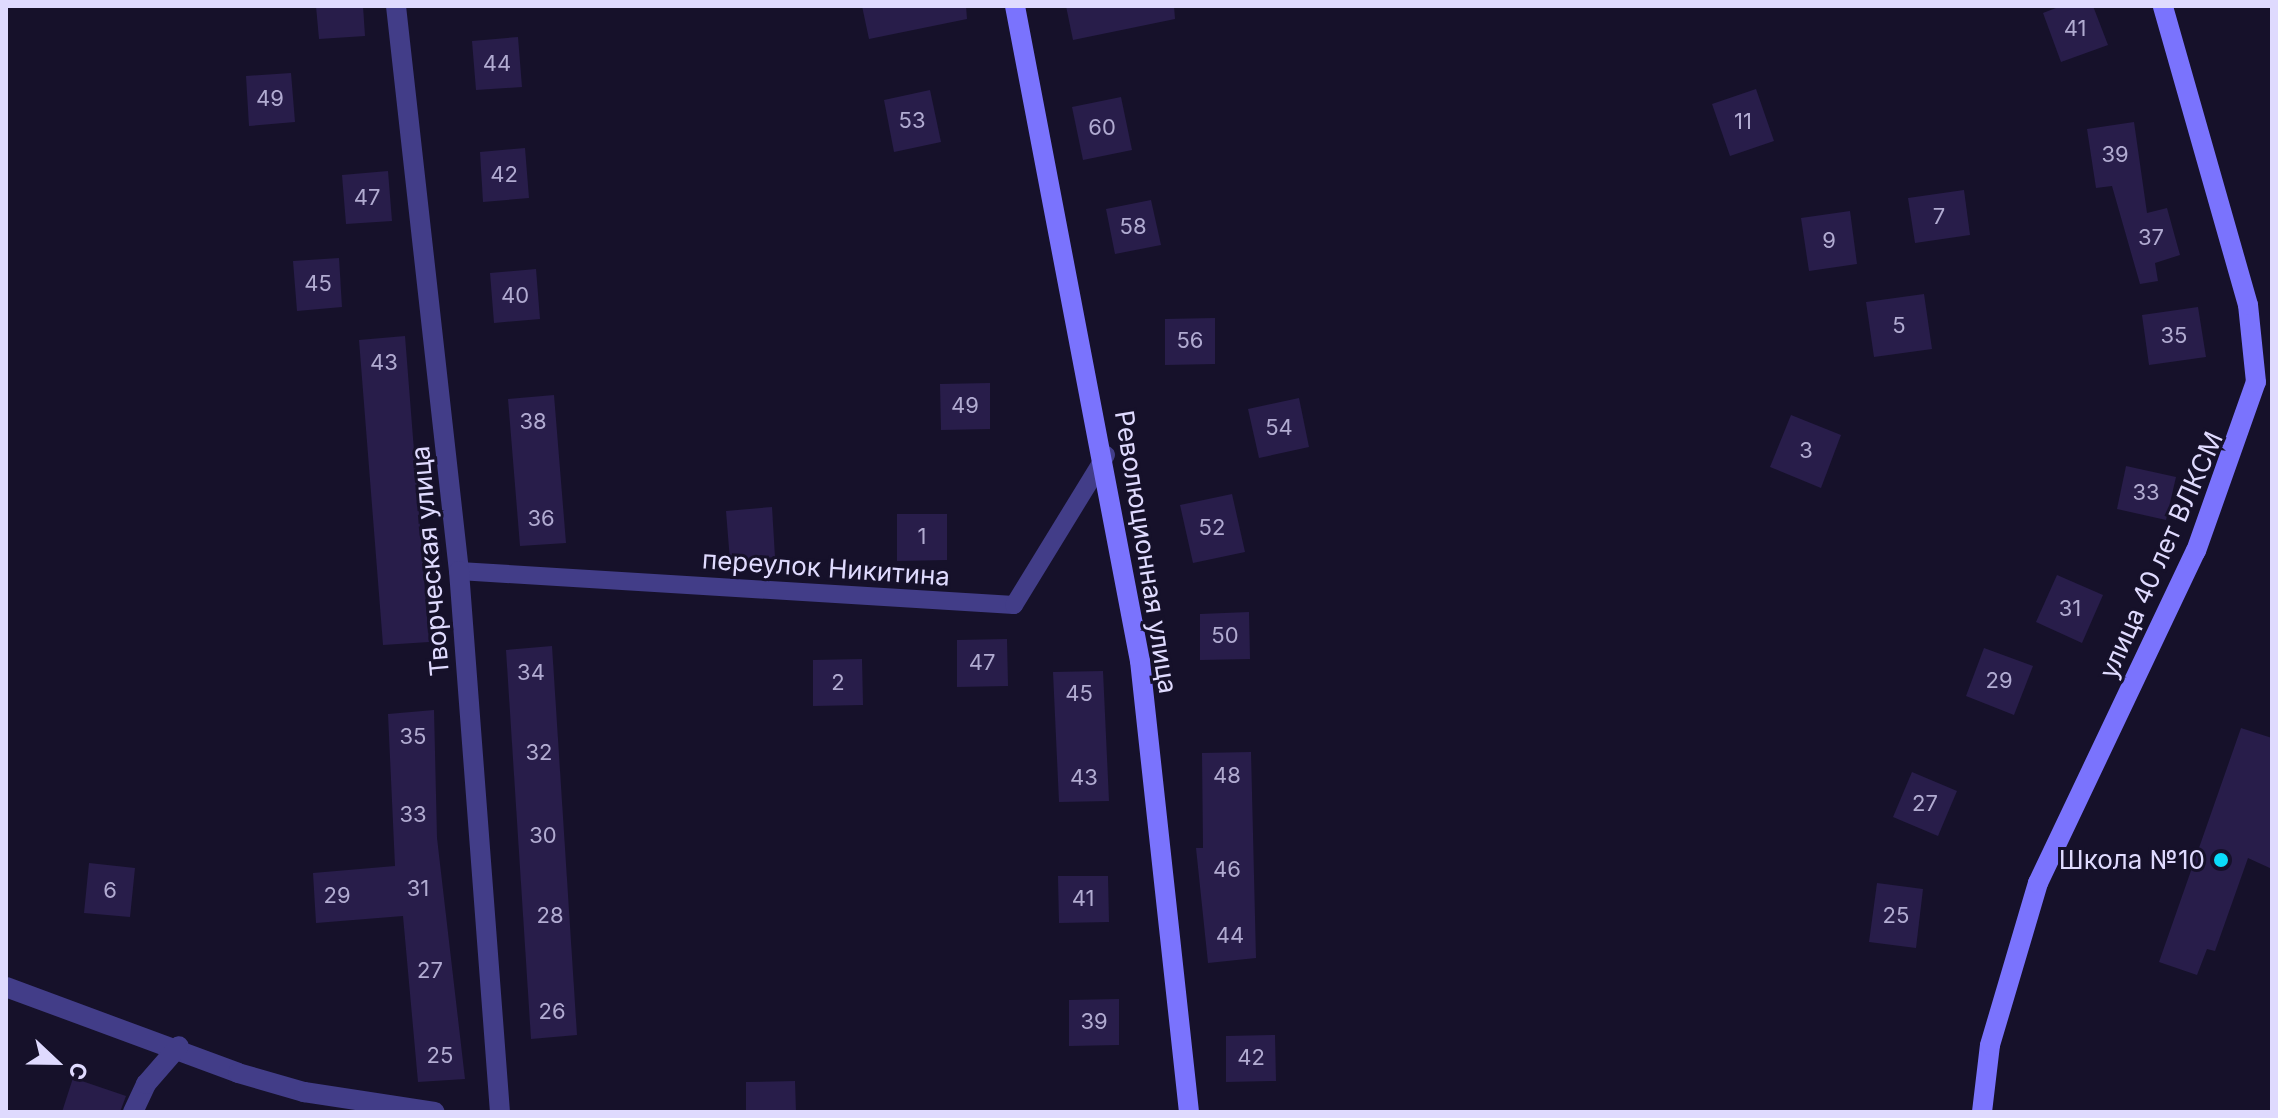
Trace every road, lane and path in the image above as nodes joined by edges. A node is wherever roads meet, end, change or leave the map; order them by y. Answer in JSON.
{"nodes":[{"id":1,"x":396,"y":6,"type":"edge"},
{"id":2,"x":1015,"y":6,"type":"edge"},
{"id":3,"x":2163,"y":6,"type":"edge"},
{"id":4,"x":2264,"y":382,"type":"edge"},
{"id":5,"x":1106,"y":455,"type":"junction"},
{"id":6,"x":459,"y":571,"type":"junction"},
{"id":7,"x":6,"y":987,"type":"edge"},
{"id":8,"x":179,"y":1046,"type":"junction"},
{"id":9,"x":133,"y":1112,"type":"edge"},
{"id":10,"x":434,"y":1112,"type":"edge"},
{"id":11,"x":500,"y":1112,"type":"edge"},
{"id":12,"x":1189,"y":1112,"type":"edge"},
{"id":13,"x":1982,"y":1112,"type":"edge"}],
"edges":[{"from":1,"to":6,"type":"street","name":"Творческая улица"},
{"from":2,"to":5,"type":"street","name":"Революционная улица"},
{"from":3,"to":4,"type":"street","name":"улица 40 лет ВЛКСМ"},
{"from":4,"to":13,"type":"street","name":"улица 40 лет ВЛКСМ"},
{"from":5,"to":6,"type":"lane","name":"переулок Никитина"},
{"from":5,"to":12,"type":"street","name":"Революционная улица"},
{"from":6,"to":11,"type":"street","name":"Творческая улица"},
{"from":7,"to":8,"type":"street"},
{"from":8,"to":9,"type":"street"},
{"from":8,"to":10,"type":"street"}]}
